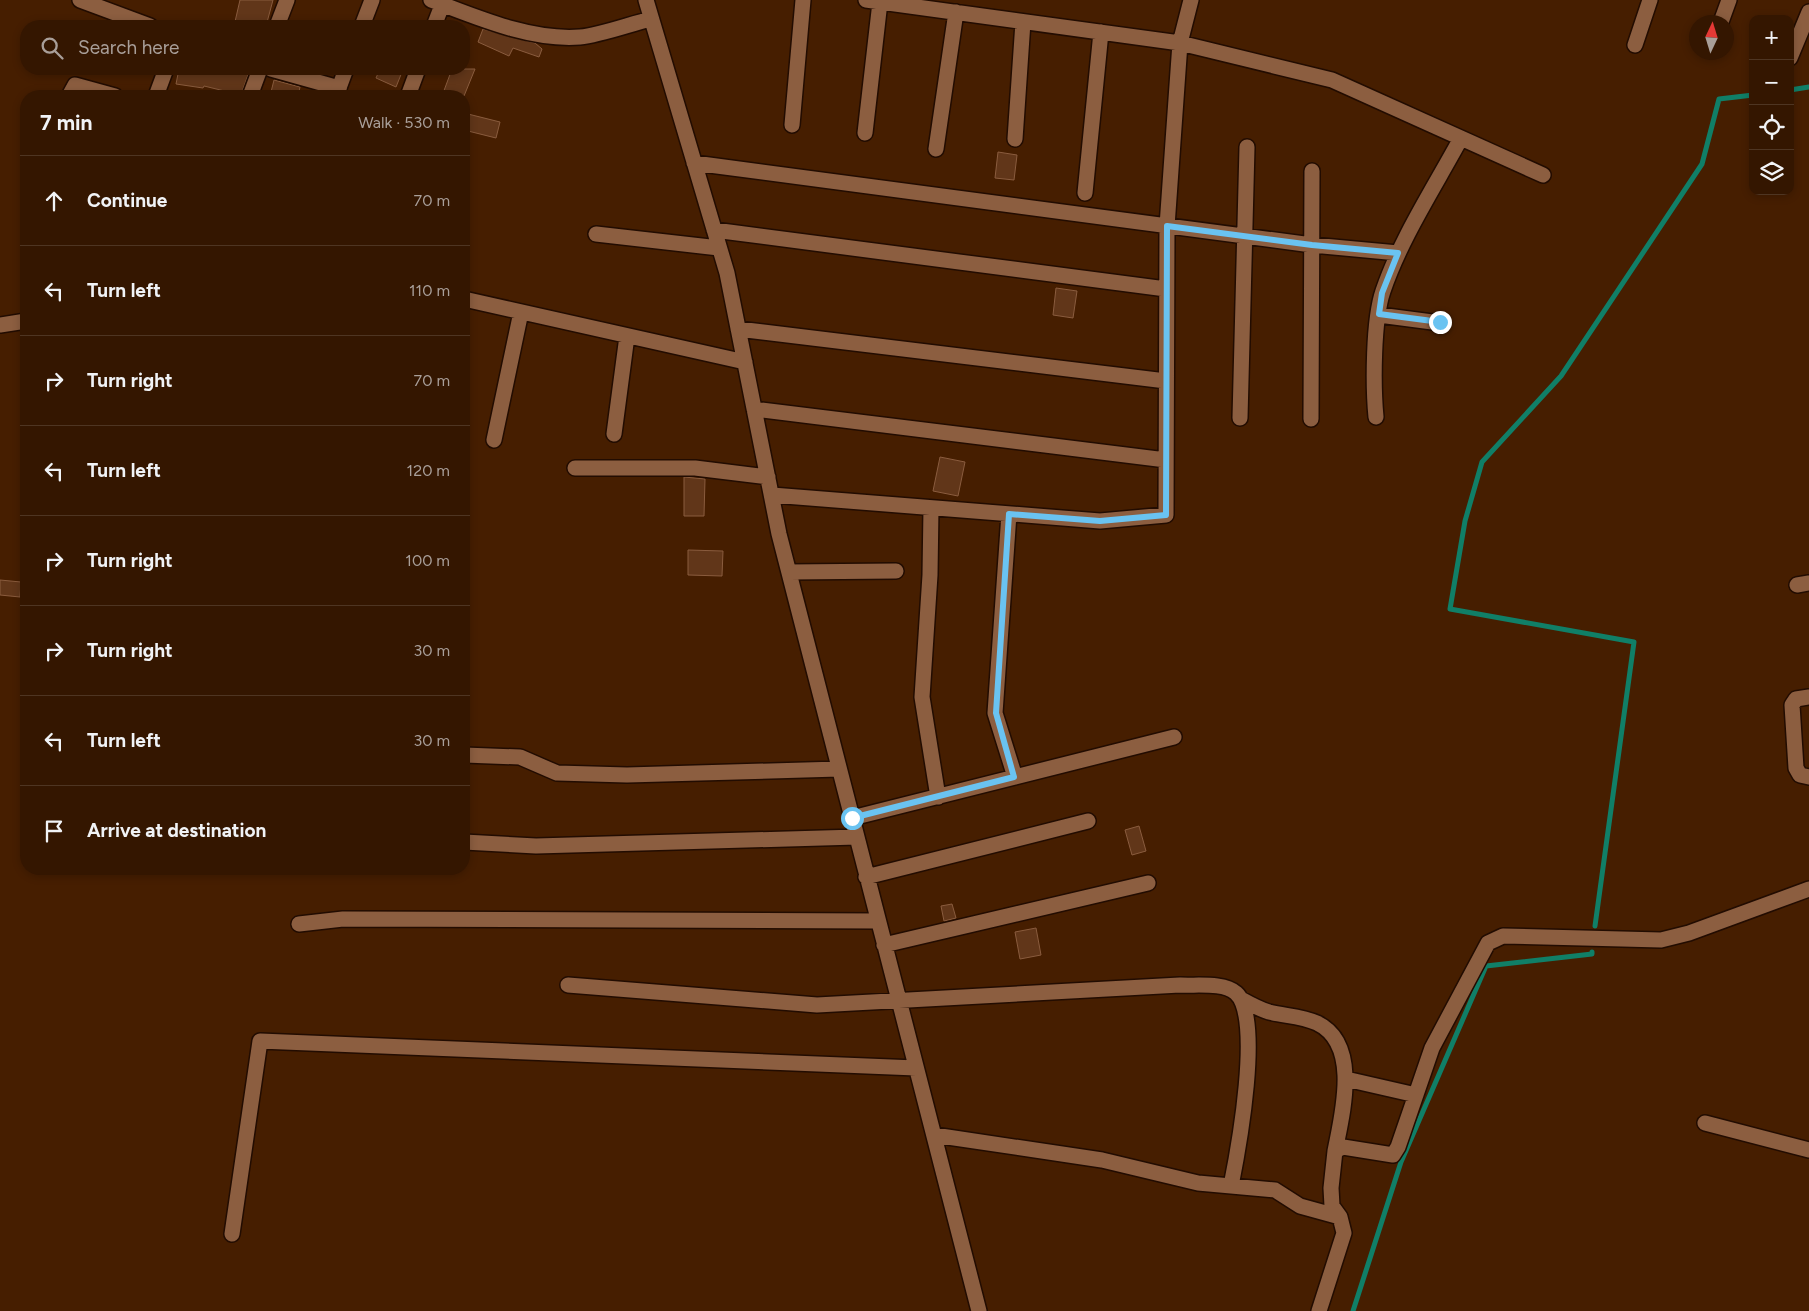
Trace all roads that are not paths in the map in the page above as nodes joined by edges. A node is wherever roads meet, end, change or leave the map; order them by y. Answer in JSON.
{"nodes":[{"id":1,"x":80,"y":0,"type":"edge"},
{"id":2,"x":287,"y":0,"type":"edge"},
{"id":3,"x":372,"y":0,"type":"edge"},
{"id":4,"x":646,"y":0,"type":"edge"},
{"id":5,"x":803,"y":0,"type":"edge"},
{"id":6,"x":1191,"y":0,"type":"edge"},
{"id":7,"x":1650,"y":0,"type":"edge"},
{"id":8,"x":1729,"y":0,"type":"edge"},
{"id":9,"x":873,"y":1,"type":"edge"},
{"id":10,"x":439,"y":2,"type":"edge"},
{"id":11,"x":956,"y":12,"type":"junction"},
{"id":12,"x":1809,"y":12,"type":"edge"},
{"id":13,"x":1724,"y":15,"type":"edge"},
{"id":14,"x":651,"y":19,"type":"junction"},
{"id":15,"x":134,"y":20,"type":"edge"},
{"id":16,"x":279,"y":20,"type":"edge"},
{"id":17,"x":364,"y":20,"type":"edge"},
{"id":18,"x":435,"y":20,"type":"edge"},
{"id":19,"x":1023,"y":22,"type":"junction"},
{"id":20,"x":1101,"y":32,"type":"junction"},
{"id":21,"x":1180,"y":43,"type":"junction"},
{"id":22,"x":1635,"y":45,"type":"dead end"},
{"id":23,"x":1794,"y":48,"type":"edge"},
{"id":24,"x":164,"y":75,"type":"edge"},
{"id":25,"x":258,"y":75,"type":"edge"},
{"id":26,"x":288,"y":75,"type":"edge"},
{"id":27,"x":344,"y":75,"type":"edge"},
{"id":28,"x":416,"y":75,"type":"edge"},
{"id":29,"x":72,"y":90,"type":"edge"},
{"id":30,"x":95,"y":90,"type":"edge"},
{"id":31,"x":158,"y":90,"type":"edge"},
{"id":32,"x":252,"y":90,"type":"edge"},
{"id":33,"x":331,"y":90,"type":"edge"},
{"id":34,"x":338,"y":90,"type":"edge"},
{"id":35,"x":410,"y":90,"type":"edge"},
{"id":36,"x":792,"y":125,"type":"dead end"},
{"id":37,"x":865,"y":133,"type":"dead end"},
{"id":38,"x":1461,"y":138,"type":"junction"},
{"id":39,"x":1015,"y":139,"type":"dead end"},
{"id":40,"x":1247,"y":147,"type":"dead end"},
{"id":41,"x":936,"y":149,"type":"dead end"},
{"id":42,"x":694,"y":163,"type":"junction"},
{"id":43,"x":1312,"y":171,"type":"dead end"},
{"id":44,"x":1543,"y":175,"type":"dead end"},
{"id":45,"x":1085,"y":193,"type":"dead end"},
{"id":46,"x":1167,"y":226,"type":"junction"},
{"id":47,"x":714,"y":230,"type":"junction"},
{"id":48,"x":596,"y":234,"type":"dead end"},
{"id":49,"x":1245,"y":236,"type":"junction"},
{"id":50,"x":1312,"y":245,"type":"junction"},
{"id":51,"x":719,"y":248,"type":"junction"},
{"id":52,"x":1398,"y":253,"type":"junction"},
{"id":53,"x":1166,"y":289,"type":"junction"},
{"id":54,"x":470,"y":300,"type":"edge"},
{"id":55,"x":521,"y":312,"type":"junction"},
{"id":56,"x":1379,"y":314,"type":"junction"},
{"id":57,"x":20,"y":322,"type":"edge"},
{"id":58,"x":1440,"y":322,"type":"dead end"},
{"id":59,"x":0,"y":325,"type":"edge"},
{"id":60,"x":738,"y":329,"type":"junction"},
{"id":61,"x":627,"y":336,"type":"junction"},
{"id":62,"x":745,"y":362,"type":"junction"},
{"id":63,"x":1166,"y":381,"type":"junction"},
{"id":64,"x":754,"y":409,"type":"junction"},
{"id":65,"x":1376,"y":417,"type":"dead end"},
{"id":66,"x":1240,"y":418,"type":"dead end"},
{"id":67,"x":1311,"y":420,"type":"dead end"},
{"id":68,"x":614,"y":434,"type":"dead end"},
{"id":69,"x":494,"y":440,"type":"dead end"},
{"id":70,"x":1166,"y":460,"type":"junction"},
{"id":71,"x":575,"y":468,"type":"dead end"},
{"id":72,"x":768,"y":476,"type":"junction"},
{"id":73,"x":772,"y":495,"type":"junction"},
{"id":74,"x":931,"y":508,"type":"junction"},
{"id":75,"x":1009,"y":514,"type":"junction"},
{"id":76,"x":896,"y":571,"type":"dead end"},
{"id":77,"x":789,"y":572,"type":"junction"},
{"id":78,"x":1809,"y":697,"type":"edge"},
{"id":79,"x":1174,"y":737,"type":"dead end"},
{"id":80,"x":470,"y":755,"type":"edge"},
{"id":81,"x":839,"y":769,"type":"junction"},
{"id":82,"x":1014,"y":777,"type":"junction"},
{"id":83,"x":1809,"y":777,"type":"edge"},
{"id":84,"x":938,"y":797,"type":"junction"},
{"id":85,"x":852,"y":818,"type":"junction"},
{"id":86,"x":1088,"y":821,"type":"dead end"},
{"id":87,"x":856,"y":837,"type":"junction"},
{"id":88,"x":470,"y":842,"type":"edge"},
{"id":89,"x":866,"y":876,"type":"junction"},
{"id":90,"x":1148,"y":883,"type":"dead end"},
{"id":91,"x":1809,"y":889,"type":"edge"},
{"id":92,"x":878,"y":921,"type":"junction"},
{"id":93,"x":299,"y":924,"type":"dead end"},
{"id":94,"x":884,"y":945,"type":"junction"},
{"id":95,"x":568,"y":985,"type":"dead end"},
{"id":96,"x":1241,"y":999,"type":"junction"},
{"id":97,"x":898,"y":1000,"type":"junction"},
{"id":98,"x":916,"y":1068,"type":"junction"},
{"id":99,"x":1346,"y":1079,"type":"junction"},
{"id":100,"x":1416,"y":1095,"type":"junction"},
{"id":101,"x":1705,"y":1123,"type":"dead end"},
{"id":102,"x":934,"y":1135,"type":"junction"},
{"id":103,"x":1335,"y":1150,"type":"junction"},
{"id":104,"x":1809,"y":1150,"type":"edge"},
{"id":105,"x":1231,"y":1186,"type":"junction"},
{"id":106,"x":1340,"y":1217,"type":"junction"},
{"id":107,"x":232,"y":1234,"type":"dead end"},
{"id":108,"x":979,"y":1311,"type":"edge"},
{"id":109,"x":1319,"y":1311,"type":"edge"}],
"edges":[{"from":1,"to":15,"type":"street"},
{"from":2,"to":16,"type":"street"},
{"from":3,"to":17,"type":"street"},
{"from":4,"to":14,"type":"street"},
{"from":5,"to":36,"type":"street"},
{"from":6,"to":21,"type":"street"},
{"from":7,"to":22,"type":"street"},
{"from":8,"to":13,"type":"street"},
{"from":9,"to":11,"type":"street"},
{"from":9,"to":37,"type":"street"},
{"from":10,"to":14,"type":"street"},
{"from":10,"to":18,"type":"street"},
{"from":11,"to":19,"type":"street"},
{"from":11,"to":41,"type":"street"},
{"from":12,"to":23,"type":"street"},
{"from":14,"to":42,"type":"street"},
{"from":19,"to":20,"type":"street"},
{"from":19,"to":39,"type":"street"},
{"from":20,"to":21,"type":"street"},
{"from":20,"to":45,"type":"street"},
{"from":21,"to":38,"type":"street"},
{"from":21,"to":46,"type":"street"},
{"from":24,"to":31,"type":"street"},
{"from":25,"to":32,"type":"street"},
{"from":26,"to":33,"type":"street"},
{"from":27,"to":34,"type":"street"},
{"from":28,"to":35,"type":"street"},
{"from":29,"to":30,"type":"street"},
{"from":38,"to":44,"type":"street"},
{"from":38,"to":52,"type":"street"},
{"from":40,"to":49,"type":"street"},
{"from":42,"to":46,"type":"street"},
{"from":42,"to":47,"type":"street"},
{"from":43,"to":50,"type":"street"},
{"from":46,"to":49,"type":"street"},
{"from":46,"to":53,"type":"street"},
{"from":47,"to":51,"type":"street"},
{"from":47,"to":53,"type":"street"},
{"from":48,"to":51,"type":"street"},
{"from":49,"to":50,"type":"street"},
{"from":49,"to":66,"type":"street"},
{"from":50,"to":52,"type":"street"},
{"from":50,"to":67,"type":"street"},
{"from":51,"to":60,"type":"street"},
{"from":52,"to":56,"type":"street"},
{"from":53,"to":63,"type":"street"},
{"from":54,"to":55,"type":"street"},
{"from":55,"to":61,"type":"street"},
{"from":55,"to":69,"type":"street"},
{"from":56,"to":58,"type":"street"},
{"from":56,"to":65,"type":"street"},
{"from":57,"to":59,"type":"street"},
{"from":60,"to":62,"type":"street"},
{"from":60,"to":63,"type":"street"},
{"from":61,"to":62,"type":"street"},
{"from":61,"to":68,"type":"street"},
{"from":62,"to":64,"type":"street"},
{"from":63,"to":70,"type":"street"},
{"from":64,"to":70,"type":"street"},
{"from":64,"to":72,"type":"street"},
{"from":70,"to":75,"type":"street"},
{"from":71,"to":72,"type":"street"},
{"from":72,"to":73,"type":"street"},
{"from":73,"to":74,"type":"street"},
{"from":73,"to":77,"type":"street"},
{"from":74,"to":75,"type":"street"},
{"from":74,"to":84,"type":"street"},
{"from":75,"to":82,"type":"street"},
{"from":76,"to":77,"type":"street"},
{"from":77,"to":81,"type":"street"},
{"from":78,"to":83,"type":"street"},
{"from":79,"to":82,"type":"street"},
{"from":80,"to":81,"type":"street"},
{"from":81,"to":85,"type":"street"},
{"from":82,"to":84,"type":"street"},
{"from":84,"to":85,"type":"street"},
{"from":85,"to":87,"type":"street"},
{"from":86,"to":89,"type":"street"},
{"from":87,"to":88,"type":"street"},
{"from":87,"to":89,"type":"street"},
{"from":89,"to":92,"type":"street"},
{"from":90,"to":94,"type":"street"},
{"from":91,"to":100,"type":"street"},
{"from":92,"to":93,"type":"street"},
{"from":92,"to":94,"type":"street"},
{"from":94,"to":97,"type":"street"},
{"from":95,"to":97,"type":"street"},
{"from":96,"to":97,"type":"street"},
{"from":96,"to":99,"type":"street"},
{"from":96,"to":105,"type":"street"},
{"from":97,"to":98,"type":"street"},
{"from":98,"to":102,"type":"street"},
{"from":98,"to":107,"type":"street"},
{"from":99,"to":100,"type":"street"},
{"from":99,"to":103,"type":"street"},
{"from":100,"to":103,"type":"street"},
{"from":101,"to":104,"type":"street"},
{"from":102,"to":105,"type":"street"},
{"from":102,"to":108,"type":"street"},
{"from":103,"to":106,"type":"street"},
{"from":105,"to":106,"type":"street"},
{"from":106,"to":109,"type":"street"}]}
